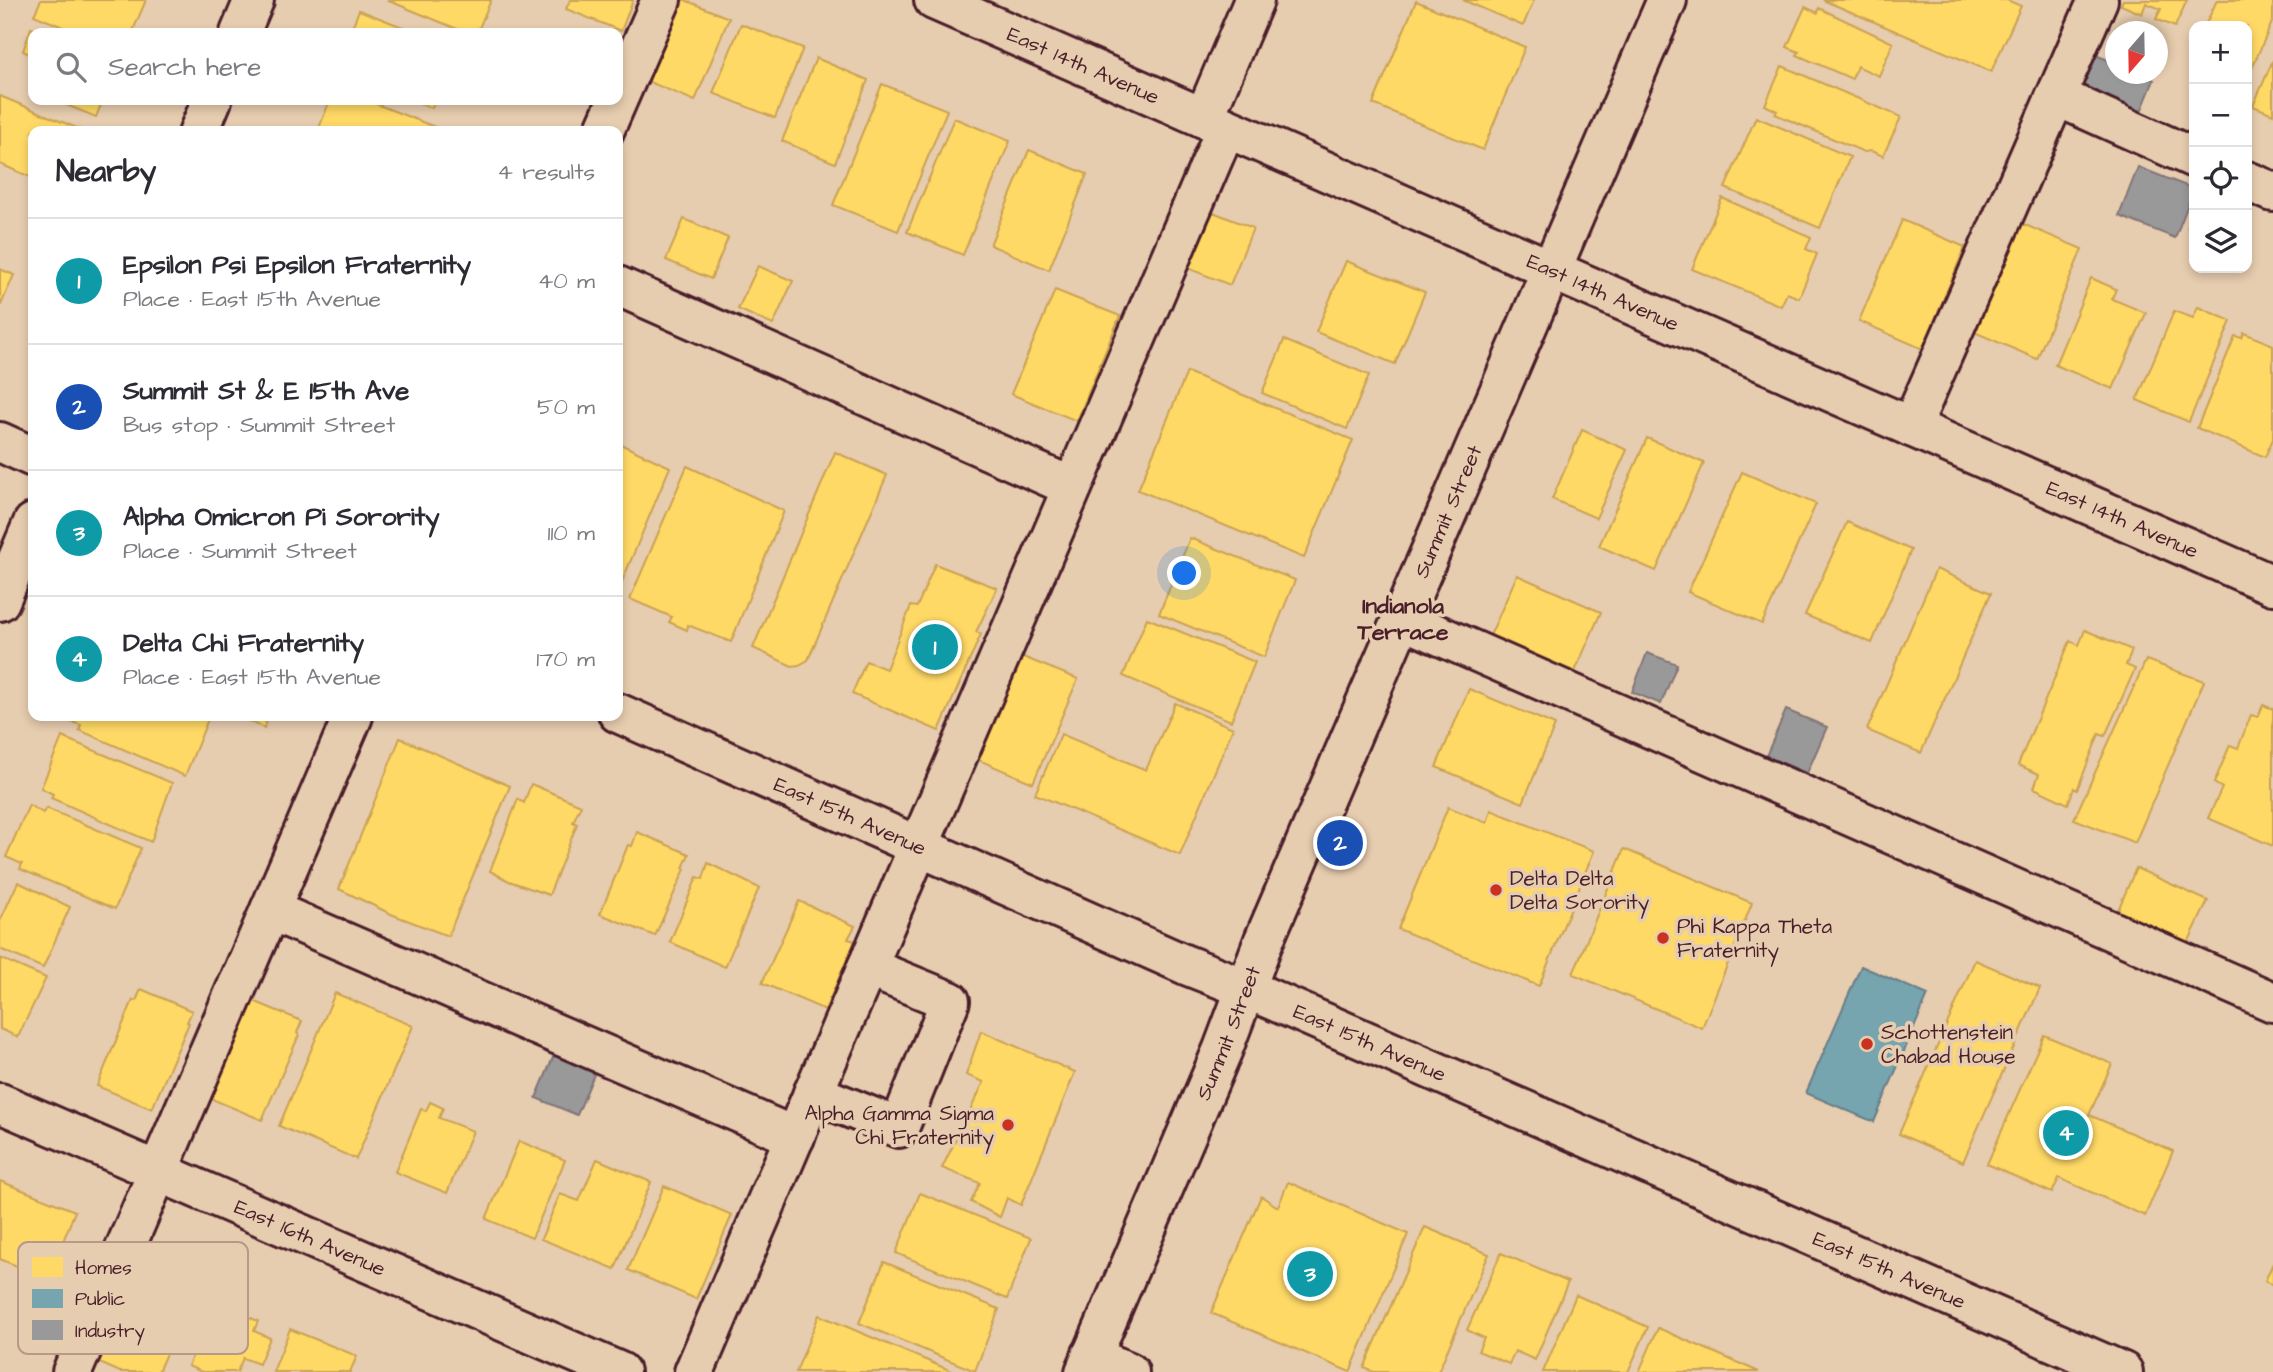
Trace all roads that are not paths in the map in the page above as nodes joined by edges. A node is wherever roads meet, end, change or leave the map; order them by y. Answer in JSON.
{"nodes":[{"id":1,"x":254,"y":0,"type":"edge"},
{"id":2,"x":660,"y":0,"type":"edge"},
{"id":3,"x":934,"y":0,"type":"edge"},
{"id":4,"x":1255,"y":0,"type":"edge"},
{"id":5,"x":1667,"y":0,"type":"edge"},
{"id":6,"x":2098,"y":0,"type":"edge"},
{"id":7,"x":242,"y":28,"type":"edge"},
{"id":8,"x":623,"y":87,"type":"edge"},
{"id":9,"x":2056,"y":96,"type":"junction"},
{"id":10,"x":210,"y":105,"type":"edge"},
{"id":11,"x":615,"y":105,"type":"edge"},
{"id":12,"x":1215,"y":123,"type":"junction"},
{"id":13,"x":201,"y":126,"type":"edge"},
{"id":14,"x":606,"y":126,"type":"edge"},
{"id":15,"x":2189,"y":156,"type":"edge"},
{"id":16,"x":2252,"y":183,"type":"edge"},
{"id":17,"x":2273,"y":192,"type":"edge"},
{"id":18,"x":1551,"y":270,"type":"junction"},
{"id":19,"x":623,"y":288,"type":"edge"},
{"id":20,"x":1911,"y":427,"type":"junction"},
{"id":21,"x":0,"y":442,"type":"edge"},
{"id":22,"x":28,"y":455,"type":"edge"},
{"id":23,"x":1072,"y":487,"type":"junction"},
{"id":24,"x":28,"y":535,"type":"edge"},
{"id":25,"x":2273,"y":585,"type":"edge"},
{"id":26,"x":0,"y":601,"type":"edge"},
{"id":27,"x":1402,"y":619,"type":"junction"},
{"id":28,"x":623,"y":715,"type":"edge"},
{"id":29,"x":351,"y":721,"type":"edge"},
{"id":30,"x":919,"y":845,"type":"junction"},
{"id":31,"x":270,"y":910,"type":"junction"},
{"id":32,"x":867,"y":967,"type":"junction"},
{"id":33,"x":1245,"y":988,"type":"junction"},
{"id":34,"x":2273,"y":1003,"type":"edge"},
{"id":35,"x":813,"y":1093,"type":"junction"},
{"id":36,"x":0,"y":1103,"type":"edge"},
{"id":37,"x":795,"y":1137,"type":"junction"},
{"id":38,"x":158,"y":1172,"type":"junction"},
{"id":39,"x":128,"y":1242,"type":"edge"},
{"id":40,"x":80,"y":1354,"type":"edge"},
{"id":41,"x":1088,"y":1364,"type":"edge"},
{"id":42,"x":72,"y":1372,"type":"edge"},
{"id":43,"x":620,"y":1372,"type":"edge"},
{"id":44,"x":694,"y":1372,"type":"edge"},
{"id":45,"x":1129,"y":1372,"type":"edge"},
{"id":46,"x":2123,"y":1372,"type":"edge"}],
"edges":[{"from":1,"to":7,"type":"street"},
{"from":2,"to":8,"type":"street"},
{"from":3,"to":12,"type":"street","name":"East 14th Avenue"},
{"from":4,"to":12,"type":"street"},
{"from":5,"to":18,"type":"street","name":"Summit Street"},
{"from":6,"to":9,"type":"street"},
{"from":9,"to":15,"type":"street"},
{"from":9,"to":20,"type":"street"},
{"from":10,"to":13,"type":"street"},
{"from":11,"to":14,"type":"street"},
{"from":12,"to":18,"type":"street","name":"East 14th Avenue"},
{"from":12,"to":23,"type":"street"},
{"from":16,"to":17,"type":"street"},
{"from":18,"to":20,"type":"street","name":"East 14th Avenue"},
{"from":18,"to":27,"type":"street","name":"Summit Street"},
{"from":19,"to":23,"type":"street"},
{"from":20,"to":25,"type":"street","name":"East 14th Avenue"},
{"from":21,"to":22,"type":"street"},
{"from":23,"to":30,"type":"street"},
{"from":24,"to":26,"type":"street"},
{"from":27,"to":33,"type":"street","name":"Summit Street"},
{"from":27,"to":34,"type":"street"},
{"from":28,"to":30,"type":"street","name":"East 15th Avenue"},
{"from":29,"to":31,"type":"street"},
{"from":30,"to":32,"type":"street"},
{"from":30,"to":33,"type":"street","name":"East 15th Avenue"},
{"from":31,"to":37,"type":"street"},
{"from":31,"to":38,"type":"street"},
{"from":32,"to":35,"type":"street"},
{"from":32,"to":35,"type":"street"},
{"from":33,"to":41,"type":"street","name":"Summit Street"},
{"from":33,"to":46,"type":"street","name":"East 15th Avenue"},
{"from":35,"to":37,"type":"street"},
{"from":36,"to":38,"type":"street","name":"East 16th Avenue"},
{"from":37,"to":44,"type":"street"},
{"from":38,"to":39,"type":"street"},
{"from":38,"to":43,"type":"street","name":"East 16th Avenue"},
{"from":40,"to":42,"type":"street"},
{"from":41,"to":45,"type":"street"}]}
